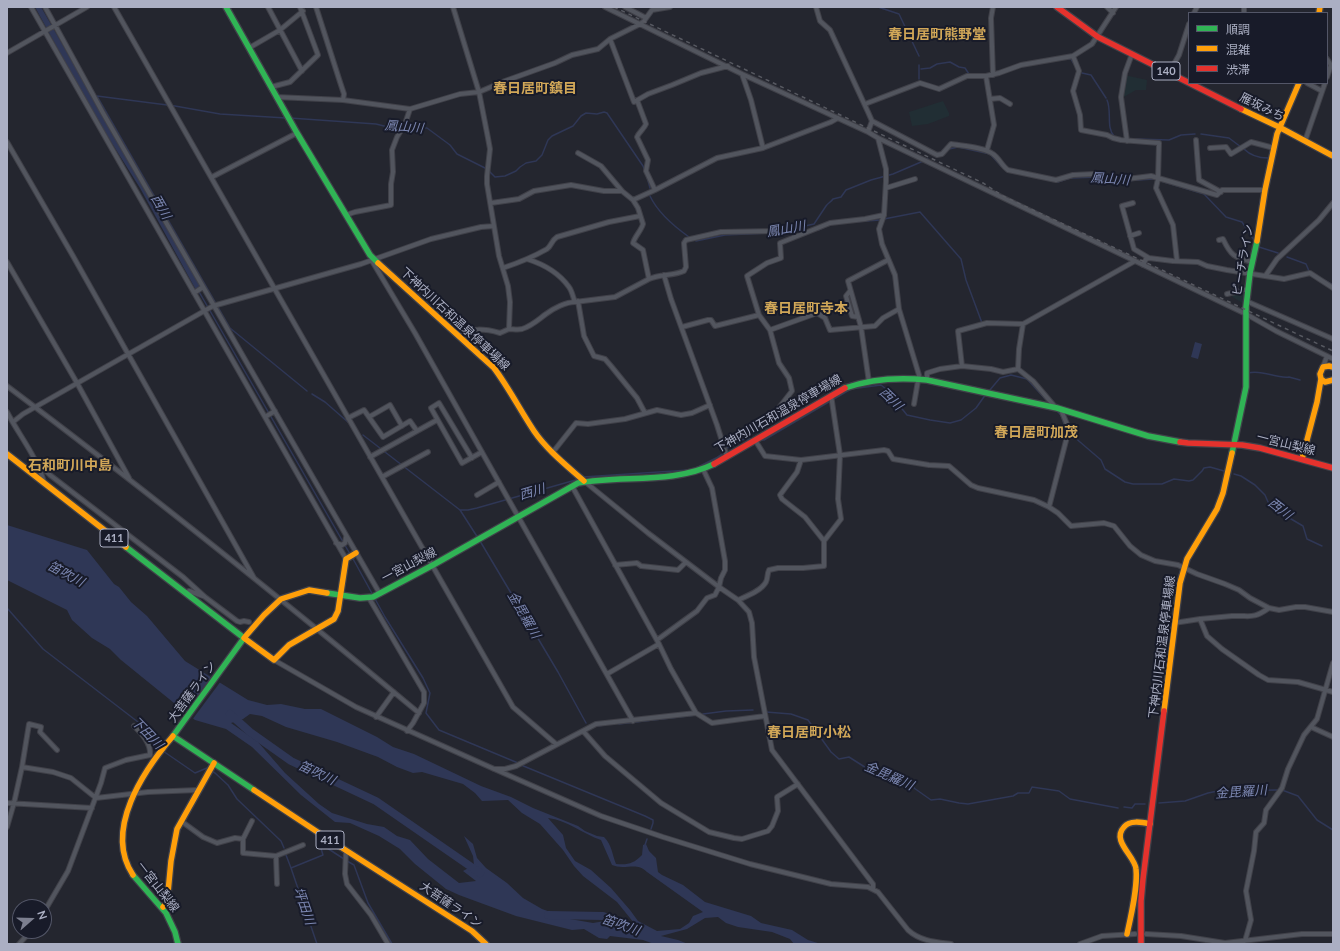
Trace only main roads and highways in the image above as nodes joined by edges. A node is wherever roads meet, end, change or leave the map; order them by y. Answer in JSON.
{"nodes":[{"id":1,"x":226,"y":7,"type":"edge"},
{"id":2,"x":1057,"y":7,"type":"edge"},
{"id":3,"x":1188,"y":82,"type":"edge"},
{"id":4,"x":1191,"y":84,"type":"edge"},
{"id":5,"x":1299,"y":84,"type":"edge"},
{"id":6,"x":1279,"y":127,"type":"junction"},
{"id":7,"x":1333,"y":156,"type":"edge"},
{"id":8,"x":1333,"y":368,"type":"edge"},
{"id":9,"x":1321,"y":379,"type":"junction"},
{"id":10,"x":1331,"y":381,"type":"edge"},
{"id":11,"x":1317,"y":402,"type":"junction"},
{"id":12,"x":1233,"y":445,"type":"junction"},
{"id":13,"x":7,"y":454,"type":"edge"},
{"id":14,"x":1302,"y":460,"type":"junction"},
{"id":15,"x":1333,"y":468,"type":"edge"},
{"id":16,"x":582,"y":479,"type":"junction"},
{"id":17,"x":351,"y":556,"type":"road end"},
{"id":18,"x":340,"y":594,"type":"junction"},
{"id":19,"x":244,"y":638,"type":"junction"},
{"id":20,"x":173,"y":736,"type":"junction"},
{"id":21,"x":213,"y":765,"type":"junction"},
{"id":22,"x":1150,"y":824,"type":"junction"},
{"id":23,"x":162,"y":907,"type":"junction"},
{"id":24,"x":1127,"y":934,"type":"road end"},
{"id":25,"x":178,"y":944,"type":"edge"},
{"id":26,"x":486,"y":944,"type":"edge"},
{"id":27,"x":1141,"y":944,"type":"edge"}],
"edges":[{"from":1,"to":16,"type":"main road","name":"下神内川石和温泉停車場線"},
{"from":2,"to":3,"type":"main road","name":"雁坂みち","number":"140"},
{"from":4,"to":6,"type":"main road","name":"雁坂みち","number":"140"},
{"from":5,"to":6,"type":"main road","name":"ピーチライン"},
{"from":6,"to":7,"type":"main road","name":"雁坂みち","number":"140"},
{"from":6,"to":12,"type":"main road","name":"ピーチライン"},
{"from":8,"to":9,"type":"main road"},
{"from":9,"to":10,"type":"main road"},
{"from":9,"to":11,"type":"main road"},
{"from":10,"to":11,"type":"main road"},
{"from":11,"to":14,"type":"main road"},
{"from":12,"to":14,"type":"main road","name":"一宮山梨線"},
{"from":12,"to":16,"type":"main road","name":"下神内川石和温泉停車場線"},
{"from":12,"to":22,"type":"main road","name":"下神内川石和温泉停車場線"},
{"from":13,"to":19,"type":"main road","number":"411"},
{"from":14,"to":15,"type":"main road","name":"一宮山梨線"},
{"from":16,"to":18,"type":"main road","name":"一宮山梨線"},
{"from":17,"to":18,"type":"main road"},
{"from":18,"to":19,"type":"main road"},
{"from":18,"to":19,"type":"main road"},
{"from":19,"to":20,"type":"main road","name":"大菩薩ライン"},
{"from":20,"to":21,"type":"main road","name":"大菩薩ライン","number":"411"},
{"from":20,"to":23,"type":"main road","name":"一宮山梨線"},
{"from":21,"to":23,"type":"main road"},
{"from":21,"to":26,"type":"main road","name":"大菩薩ライン","number":"411"},
{"from":22,"to":24,"type":"main road"},
{"from":22,"to":27,"type":"main road","name":"下神内川石和温泉停車場線"},
{"from":23,"to":25,"type":"main road","name":"一宮山梨線"}]}
